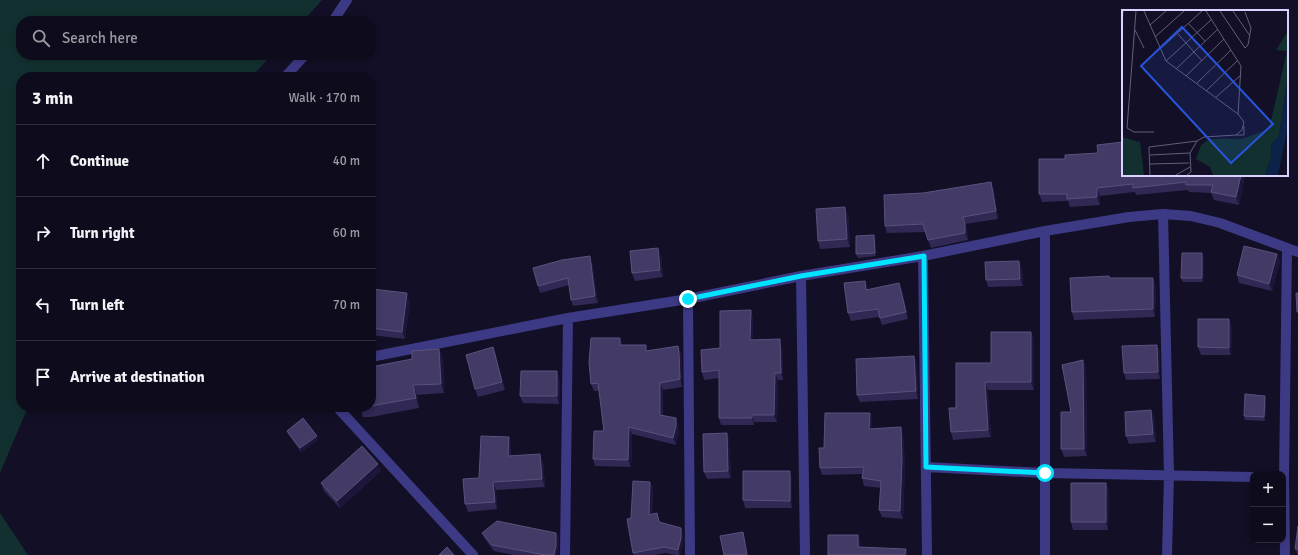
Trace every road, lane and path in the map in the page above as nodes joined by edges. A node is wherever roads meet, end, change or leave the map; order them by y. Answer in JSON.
{"nodes":[{"id":1,"x":347,"y":0,"type":"edge"},
{"id":2,"x":336,"y":16,"type":"edge"},
{"id":3,"x":301,"y":60,"type":"edge"},
{"id":4,"x":290,"y":72,"type":"edge"},
{"id":5,"x":1163,"y":214,"type":"junction"},
{"id":6,"x":1045,"y":231,"type":"junction"},
{"id":7,"x":1287,"y":248,"type":"junction"},
{"id":8,"x":1298,"y":252,"type":"edge"},
{"id":9,"x":924,"y":256,"type":"junction"},
{"id":10,"x":801,"y":276,"type":"junction"},
{"id":11,"x":688,"y":299,"type":"junction"},
{"id":12,"x":568,"y":318,"type":"junction"},
{"id":13,"x":376,"y":356,"type":"edge"},
{"id":14,"x":342,"y":412,"type":"edge"},
{"id":15,"x":926,"y":467,"type":"junction"},
{"id":16,"x":1283,"y":471,"type":"edge"},
{"id":17,"x":1045,"y":473,"type":"junction"},
{"id":18,"x":1168,"y":476,"type":"junction"},
{"id":19,"x":1250,"y":477,"type":"edge"},
{"id":20,"x":1284,"y":507,"type":"edge"},
{"id":21,"x":473,"y":555,"type":"edge"},
{"id":22,"x":565,"y":555,"type":"edge"},
{"id":23,"x":690,"y":555,"type":"edge"},
{"id":24,"x":805,"y":555,"type":"edge"},
{"id":25,"x":927,"y":555,"type":"edge"},
{"id":26,"x":1045,"y":555,"type":"edge"},
{"id":27,"x":1167,"y":555,"type":"edge"},
{"id":28,"x":1285,"y":555,"type":"edge"}],
"edges":[{"from":1,"to":2,"type":"street"},
{"from":3,"to":4,"type":"street"},
{"from":5,"to":6,"type":"street"},
{"from":5,"to":7,"type":"street"},
{"from":5,"to":18,"type":"street"},
{"from":6,"to":9,"type":"street"},
{"from":6,"to":17,"type":"street"},
{"from":7,"to":8,"type":"street"},
{"from":7,"to":16,"type":"street"},
{"from":9,"to":10,"type":"street"},
{"from":9,"to":15,"type":"street"},
{"from":10,"to":11,"type":"street"},
{"from":10,"to":24,"type":"street"},
{"from":11,"to":12,"type":"street"},
{"from":11,"to":23,"type":"street"},
{"from":12,"to":13,"type":"street"},
{"from":12,"to":22,"type":"street"},
{"from":14,"to":21,"type":"street"},
{"from":15,"to":17,"type":"street"},
{"from":15,"to":25,"type":"street"},
{"from":17,"to":18,"type":"street"},
{"from":17,"to":26,"type":"street"},
{"from":18,"to":19,"type":"street"},
{"from":18,"to":27,"type":"street"},
{"from":20,"to":28,"type":"street"}]}
